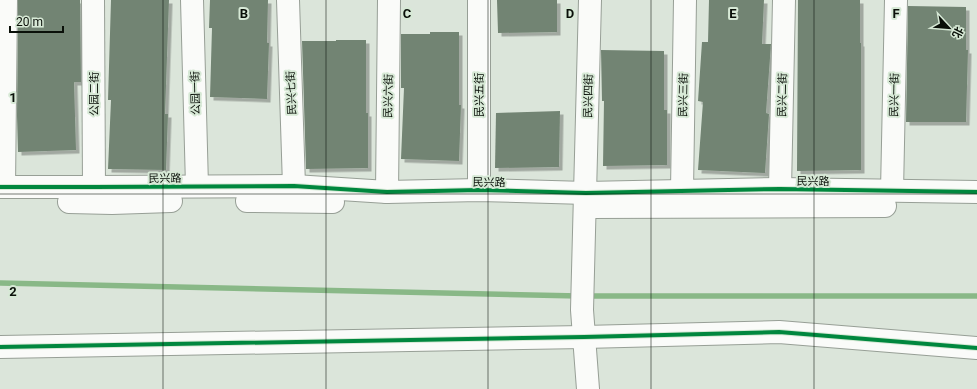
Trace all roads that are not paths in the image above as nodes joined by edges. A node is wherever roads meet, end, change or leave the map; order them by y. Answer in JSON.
{"nodes":[{"id":1,"x":6,"y":0,"type":"edge"},
{"id":2,"x":93,"y":0,"type":"edge"},
{"id":3,"x":192,"y":0,"type":"edge"},
{"id":4,"x":288,"y":0,"type":"edge"},
{"id":5,"x":389,"y":0,"type":"edge"},
{"id":6,"x":480,"y":0,"type":"edge"},
{"id":7,"x":590,"y":0,"type":"edge"},
{"id":8,"x":685,"y":0,"type":"edge"},
{"id":9,"x":784,"y":0,"type":"edge"},
{"id":10,"x":896,"y":0,"type":"edge"},
{"id":11,"x":197,"y":186,"type":"junction"},
{"id":12,"x":294,"y":186,"type":"junction"},
{"id":13,"x":94,"y":187,"type":"junction"},
{"id":14,"x":780,"y":189,"type":"junction"},
{"id":15,"x":478,"y":190,"type":"junction"},
{"id":16,"x":682,"y":190,"type":"junction"},
{"id":17,"x":1,"y":191,"type":"edge"},
{"id":18,"x":892,"y":191,"type":"junction"},
{"id":19,"x":387,"y":192,"type":"junction"},
{"id":20,"x":977,"y":192,"type":"edge"},
{"id":21,"x":586,"y":200,"type":"junction"},
{"id":22,"x":977,"y":206,"type":"edge"},
{"id":23,"x":584,"y":337,"type":"junction"},
{"id":24,"x":0,"y":347,"type":"edge"},
{"id":25,"x":977,"y":348,"type":"edge"},
{"id":26,"x":588,"y":389,"type":"edge"}],
"edges":[{"from":1,"to":17,"type":"street"},
{"from":2,"to":13,"type":"street","name":"公园二街"},
{"from":3,"to":11,"type":"street","name":"公园一街"},
{"from":4,"to":12,"type":"street","name":"民兴七街"},
{"from":5,"to":19,"type":"street","name":"民兴六街"},
{"from":6,"to":15,"type":"street","name":"民兴五街"},
{"from":7,"to":21,"type":"street","name":"民兴四街"},
{"from":8,"to":16,"type":"street","name":"民兴三街"},
{"from":9,"to":14,"type":"street","name":"民兴二街"},
{"from":10,"to":18,"type":"street","name":"民兴一街"},
{"from":11,"to":12,"type":"street","name":"民兴路"},
{"from":11,"to":13,"type":"street","name":"民兴路"},
{"from":12,"to":19,"type":"street","name":"民兴路"},
{"from":13,"to":17,"type":"street","name":"民兴路"},
{"from":14,"to":16,"type":"street","name":"民兴路"},
{"from":14,"to":18,"type":"street","name":"民兴路"},
{"from":15,"to":19,"type":"street","name":"民兴路"},
{"from":15,"to":21,"type":"street","name":"民兴路"},
{"from":16,"to":21,"type":"street","name":"民兴路"},
{"from":17,"to":21,"type":"street","name":"民兴路"},
{"from":18,"to":20,"type":"street","name":"民兴路"},
{"from":21,"to":22,"type":"street","name":"民兴路"},
{"from":21,"to":23,"type":"street","name":"民兴四街"},
{"from":23,"to":24,"type":"street"},
{"from":23,"to":25,"type":"street"},
{"from":23,"to":26,"type":"street","name":"民兴四街"}]}
